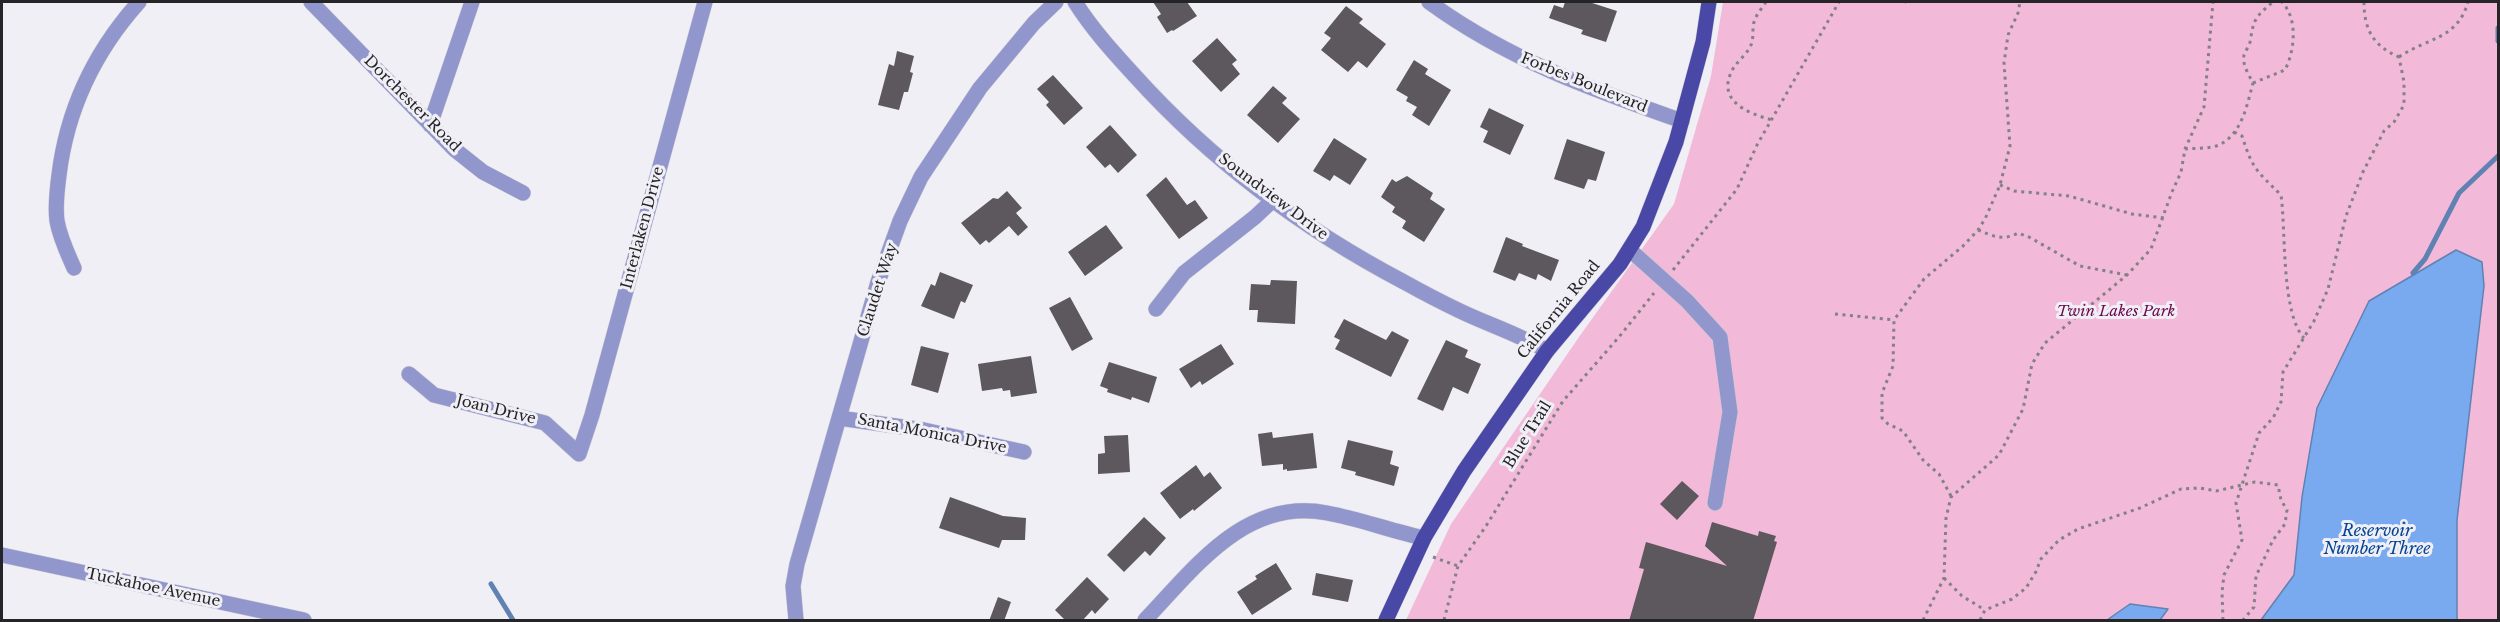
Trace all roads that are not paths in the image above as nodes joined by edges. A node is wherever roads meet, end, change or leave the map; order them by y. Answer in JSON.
{"nodes":[{"id":1,"x":139,"y":2,"type":"edge"},
{"id":2,"x":311,"y":2,"type":"edge"},
{"id":3,"x":472,"y":2,"type":"edge"},
{"id":4,"x":705,"y":2,"type":"edge"},
{"id":5,"x":1056,"y":2,"type":"edge"},
{"id":6,"x":1075,"y":2,"type":"edge"},
{"id":7,"x":1429,"y":2,"type":"edge"},
{"id":8,"x":1709,"y":2,"type":"edge"},
{"id":9,"x":1682,"y":121,"type":"junction"},
{"id":10,"x":430,"y":125,"type":"junction"},
{"id":11,"x":523,"y":193,"type":"dead end"},
{"id":12,"x":1272,"y":201,"type":"junction"},
{"id":13,"x":1630,"y":250,"type":"junction"},
{"id":14,"x":74,"y":268,"type":"dead end"},
{"id":15,"x":1156,"y":309,"type":"dead end"},
{"id":16,"x":1547,"y":351,"type":"junction"},
{"id":17,"x":409,"y":374,"type":"dead end"},
{"id":18,"x":839,"y":418,"type":"junction"},
{"id":19,"x":1024,"y":452,"type":"dead end"},
{"id":20,"x":579,"y":454,"type":"joint"},
{"id":21,"x":1715,"y":503,"type":"dead end"},
{"id":22,"x":1421,"y":544,"type":"junction"},
{"id":23,"x":2,"y":555,"type":"edge"},
{"id":24,"x":304,"y":621,"type":"edge"},
{"id":25,"x":795,"y":621,"type":"edge"},
{"id":26,"x":1144,"y":621,"type":"edge"},
{"id":27,"x":1386,"y":621,"type":"edge"}],
"edges":[{"from":1,"to":14,"type":"street"},
{"from":2,"to":10,"type":"street","name":"Dorchester Road"},
{"from":3,"to":10,"type":"street"},
{"from":4,"to":20,"type":"street","name":"Interlaken Drive"},
{"from":5,"to":18,"type":"street","name":"Claudet Way"},
{"from":6,"to":12,"type":"street","name":"Soundview Drive"},
{"from":7,"to":9,"type":"street","name":"Forbes Boulevard"},
{"from":8,"to":9,"type":"main road","name":"California Road"},
{"from":9,"to":13,"type":"main road","name":"California Road"},
{"from":10,"to":11,"type":"street","name":"Dorchester Road"},
{"from":12,"to":15,"type":"street"},
{"from":12,"to":16,"type":"street","name":"Soundview Drive"},
{"from":13,"to":16,"type":"main road","name":"California Road"},
{"from":13,"to":21,"type":"street"},
{"from":16,"to":22,"type":"main road","name":"California Road"},
{"from":17,"to":20,"type":"street","name":"Joan Drive"},
{"from":18,"to":19,"type":"street","name":"Santa Monica Drive"},
{"from":18,"to":25,"type":"street","name":"Claudet Way"},
{"from":22,"to":26,"type":"street"},
{"from":22,"to":27,"type":"main road","name":"California Road"},
{"from":23,"to":24,"type":"street","name":"Tuckahoe Avenue"}]}
